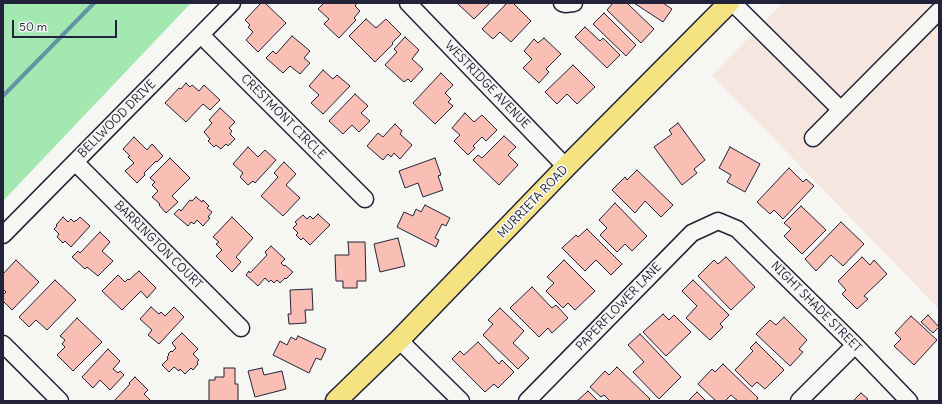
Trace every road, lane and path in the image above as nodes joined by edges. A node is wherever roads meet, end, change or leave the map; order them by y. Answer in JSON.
{"nodes":[{"id":1,"x":232,"y":3,"type":"edge"},
{"id":2,"x":408,"y":3,"type":"edge"},
{"id":3,"x":562,"y":3,"type":"edge"},
{"id":4,"x":574,"y":3,"type":"edge"},
{"id":5,"x":729,"y":3,"type":"edge"},
{"id":6,"x":733,"y":3,"type":"edge"},
{"id":7,"x":939,"y":11,"type":"edge"},
{"id":8,"x":201,"y":35,"type":"junction"},
{"id":9,"x":841,"y":110,"type":"junction"},
{"id":10,"x":814,"y":138,"type":"dead end"},
{"id":11,"x":75,"y":162,"type":"junction"},
{"id":12,"x":566,"y":167,"type":"junction"},
{"id":13,"x":365,"y":199,"type":"dead end"},
{"id":14,"x":718,"y":222,"type":"joint"},
{"id":15,"x":3,"y":235,"type":"edge"},
{"id":16,"x":241,"y":328,"type":"dead end"},
{"id":17,"x":399,"y":340,"type":"junction"},
{"id":18,"x":3,"y":344,"type":"edge"},
{"id":19,"x":855,"y":345,"type":"junction"},
{"id":20,"x":60,"y":401,"type":"edge"},
{"id":21,"x":336,"y":401,"type":"edge"},
{"id":22,"x":461,"y":401,"type":"edge"},
{"id":23,"x":527,"y":401,"type":"edge"},
{"id":24,"x":799,"y":401,"type":"edge"},
{"id":25,"x":909,"y":401,"type":"edge"}],
"edges":[{"from":1,"to":8,"type":"street","name":"BELLWOOD DRIVE"},
{"from":2,"to":12,"type":"street","name":"WESTRIDGE AVENUE"},
{"from":3,"to":4,"type":"street"},
{"from":5,"to":12,"type":"main road","name":"MURRIETA ROAD"},
{"from":6,"to":9,"type":"street"},
{"from":7,"to":9,"type":"street"},
{"from":8,"to":11,"type":"street","name":"BELLWOOD DRIVE"},
{"from":8,"to":13,"type":"street","name":"CRESTMONT CIRCLE"},
{"from":9,"to":10,"type":"street"},
{"from":11,"to":15,"type":"street","name":"BELLWOOD DRIVE"},
{"from":11,"to":16,"type":"street","name":"BARRINGTON COURT"},
{"from":12,"to":17,"type":"main road","name":"MURRIETA ROAD"},
{"from":14,"to":19,"type":"street","name":"NIGHT SHADE STREET"},
{"from":14,"to":23,"type":"street","name":"PAPERFLOWER LANE"},
{"from":17,"to":21,"type":"main road","name":"MURRIETA ROAD"},
{"from":17,"to":22,"type":"street"},
{"from":18,"to":20,"type":"street"},
{"from":19,"to":24,"type":"street"},
{"from":19,"to":25,"type":"street","name":"NIGHT SHADE STREET"}]}
